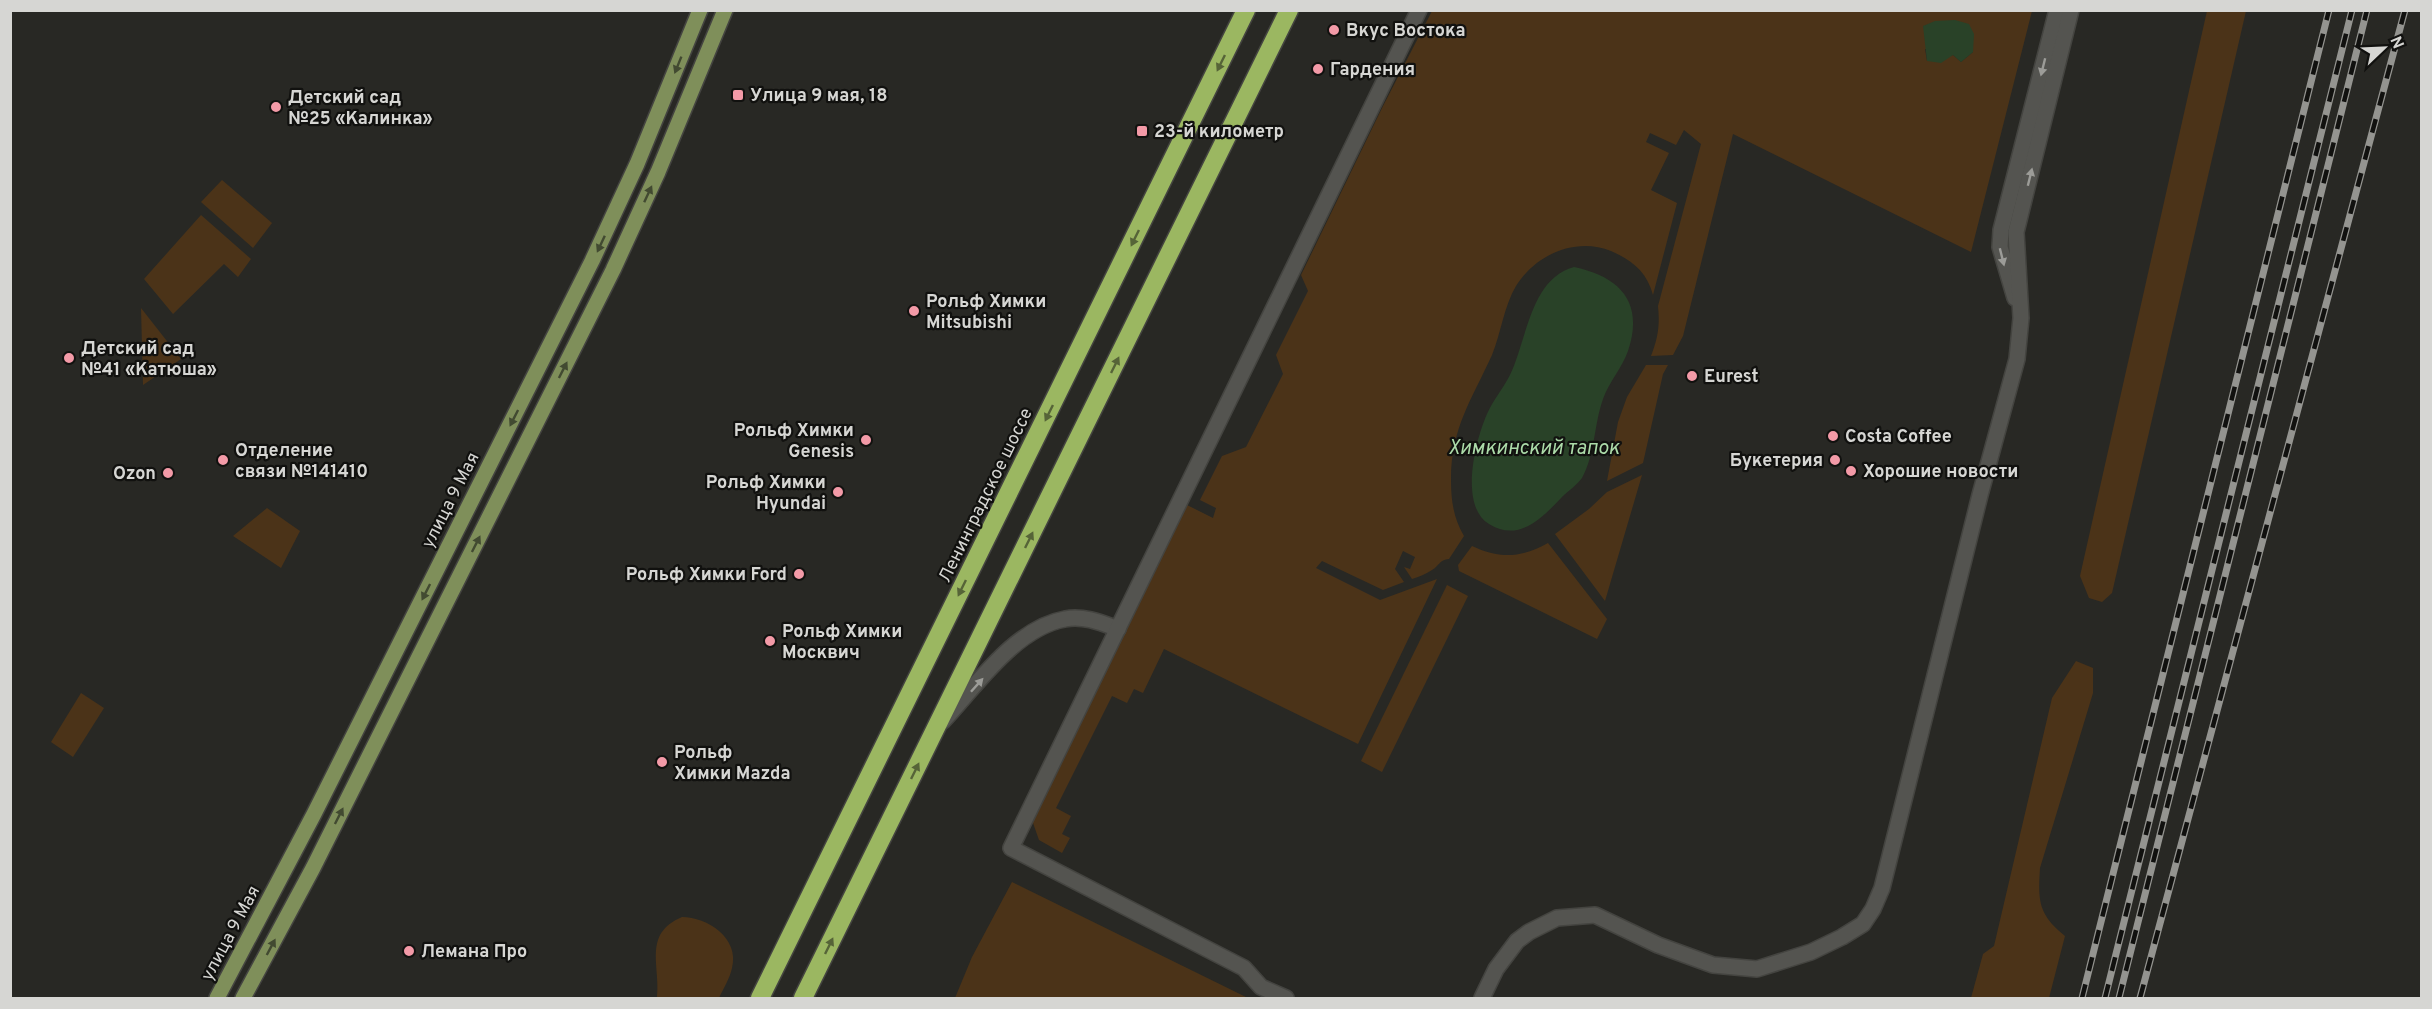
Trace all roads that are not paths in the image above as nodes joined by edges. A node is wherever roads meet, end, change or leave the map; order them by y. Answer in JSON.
{"nodes":[{"id":1,"x":700,"y":10,"type":"edge"},
{"id":2,"x":725,"y":10,"type":"edge"},
{"id":3,"x":1246,"y":10,"type":"edge"},
{"id":4,"x":1288,"y":10,"type":"edge"},
{"id":5,"x":1419,"y":10,"type":"edge"},
{"id":6,"x":2057,"y":10,"type":"edge"},
{"id":7,"x":2072,"y":10,"type":"edge"},
{"id":8,"x":2021,"y":318,"type":"junction"},
{"id":9,"x":1118,"y":629,"type":"junction"},
{"id":10,"x":937,"y":728,"type":"junction"},
{"id":11,"x":217,"y":999,"type":"edge"},
{"id":12,"x":243,"y":999,"type":"edge"},
{"id":13,"x":760,"y":999,"type":"edge"},
{"id":14,"x":803,"y":999,"type":"edge"},
{"id":15,"x":1286,"y":999,"type":"edge"},
{"id":16,"x":1482,"y":999,"type":"edge"}],
"edges":[{"from":1,"to":11,"type":"main road","name":"улица 9 Мая","one_way":true},
{"from":12,"to":2,"type":"main road","one_way":true},
{"from":3,"to":13,"type":"highway","name":"Ленинградское шоссе","one_way":true},
{"from":10,"to":4,"type":"highway","one_way":true},
{"from":5,"to":9,"type":"street"},
{"from":6,"to":8,"type":"street","one_way":true},
{"from":8,"to":7,"type":"street","one_way":true},
{"from":8,"to":16,"type":"street"},
{"from":10,"to":9,"type":"street","one_way":true},
{"from":9,"to":15,"type":"street"},
{"from":14,"to":10,"type":"highway","one_way":true}]}
